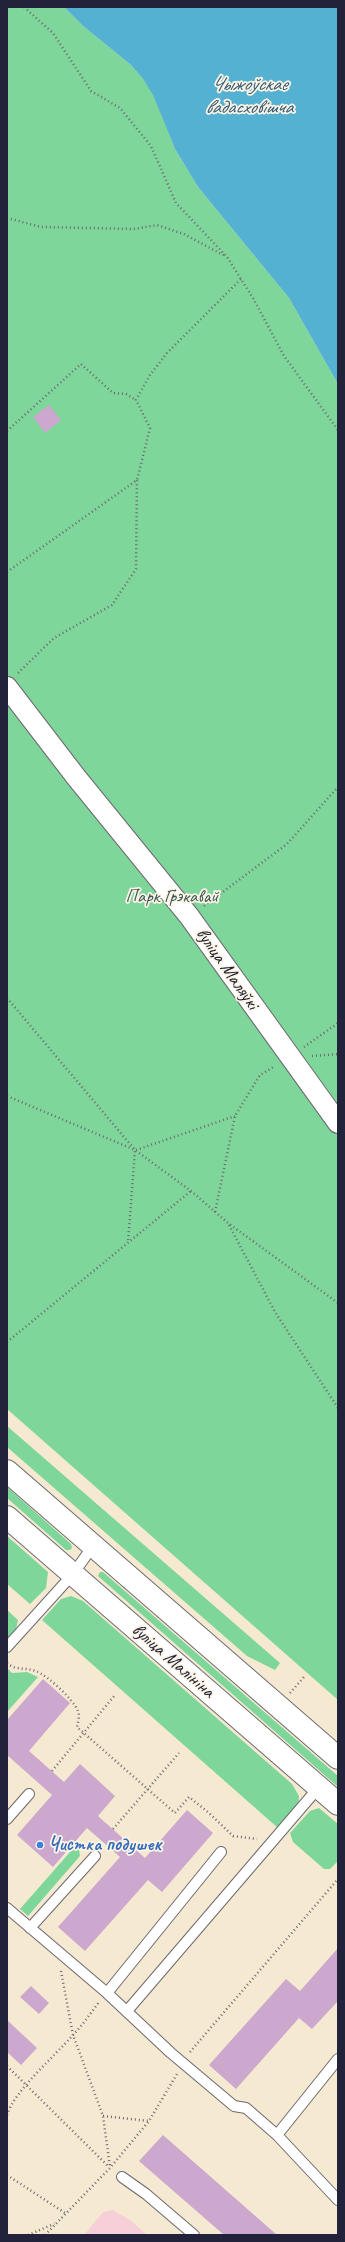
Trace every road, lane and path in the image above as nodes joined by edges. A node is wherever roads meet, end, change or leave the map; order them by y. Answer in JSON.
{"nodes":[{"id":1,"x":24,"y":7,"type":"edge"},
{"id":2,"x":7,"y":218,"type":"edge"},
{"id":3,"x":227,"y":257,"type":"junction"},
{"id":4,"x":241,"y":278,"type":"junction"},
{"id":5,"x":136,"y":400,"type":"junction"},
{"id":6,"x":338,"y":430,"type":"edge"},
{"id":7,"x":7,"y":431,"type":"edge"},
{"id":8,"x":137,"y":480,"type":"junction"},
{"id":9,"x":7,"y":572,"type":"edge"},
{"id":10,"x":10,"y":683,"type":"edge"},
{"id":11,"x":338,"y":787,"type":"edge"},
{"id":12,"x":189,"y":916,"type":"junction"},
{"id":13,"x":7,"y":998,"type":"edge"},
{"id":14,"x":338,"y":1023,"type":"edge"},
{"id":15,"x":338,"y":1054,"type":"edge"},
{"id":16,"x":289,"y":1057,"type":"junction"},
{"id":17,"x":7,"y":1096,"type":"edge"},
{"id":18,"x":235,"y":1116,"type":"junction"},
{"id":19,"x":338,"y":1123,"type":"edge"},
{"id":20,"x":135,"y":1150,"type":"junction"},
{"id":21,"x":191,"y":1191,"type":"junction"},
{"id":22,"x":215,"y":1212,"type":"junction"},
{"id":23,"x":228,"y":1224,"type":"junction"},
{"id":24,"x":128,"y":1243,"type":"junction"},
{"id":25,"x":338,"y":1303,"type":"edge"},
{"id":26,"x":7,"y":1342,"type":"edge"},
{"id":27,"x":338,"y":1408,"type":"edge"},
{"id":28,"x":7,"y":1471,"type":"edge"},
{"id":29,"x":7,"y":1517,"type":"edge"},
{"id":30,"x":93,"y":1546,"type":"junction"},
{"id":31,"x":73,"y":1574,"type":"junction"},
{"id":32,"x":7,"y":1647,"type":"edge"},
{"id":33,"x":7,"y":1663,"type":"edge"},
{"id":34,"x":115,"y":1695,"type":"dead end"},
{"id":35,"x":83,"y":1733,"type":"junction"},
{"id":36,"x":179,"y":1753,"type":"dead end"},
{"id":37,"x":338,"y":1758,"type":"edge"},
{"id":38,"x":52,"y":1772,"type":"dead end"},
{"id":39,"x":319,"y":1787,"type":"junction"},
{"id":40,"x":148,"y":1790,"type":"junction"},
{"id":41,"x":29,"y":1794,"type":"dead end"},
{"id":42,"x":338,"y":1804,"type":"edge"},
{"id":43,"x":7,"y":1819,"type":"edge"},
{"id":44,"x":113,"y":1830,"type":"dead end"},
{"id":45,"x":274,"y":1838,"type":"junction"},
{"id":46,"x":221,"y":1852,"type":"dead end"},
{"id":47,"x":94,"y":1856,"type":"dead end"},
{"id":48,"x":338,"y":1878,"type":"edge"},
{"id":49,"x":330,"y":1888,"type":"dead end"},
{"id":50,"x":7,"y":1908,"type":"edge"},
{"id":51,"x":30,"y":1928,"type":"junction"},
{"id":52,"x":57,"y":1952,"type":"junction"},
{"id":53,"x":107,"y":1993,"type":"junction"},
{"id":54,"x":127,"y":2011,"type":"junction"},
{"id":55,"x":73,"y":2035,"type":"junction"},
{"id":56,"x":338,"y":2059,"type":"edge"},
{"id":57,"x":7,"y":2066,"type":"edge"},
{"id":58,"x":28,"y":2084,"type":"junction"},
{"id":59,"x":8,"y":2109,"type":"edge"},
{"id":60,"x":7,"y":2115,"type":"edge"},
{"id":61,"x":103,"y":2116,"type":"junction"},
{"id":62,"x":149,"y":2121,"type":"dead end"},
{"id":63,"x":277,"y":2135,"type":"junction"},
{"id":64,"x":7,"y":2175,"type":"edge"},
{"id":65,"x":122,"y":2177,"type":"dead end"},
{"id":66,"x":338,"y":2200,"type":"edge"},
{"id":67,"x":65,"y":2213,"type":"dead end"},
{"id":68,"x":54,"y":2224,"type":"dead end"},
{"id":69,"x":28,"y":2235,"type":"edge"},
{"id":70,"x":194,"y":2235,"type":"edge"}],
"edges":[{"from":1,"to":3,"type":"path"},
{"from":2,"to":3,"type":"path"},
{"from":3,"to":4,"type":"path"},
{"from":4,"to":5,"type":"path"},
{"from":4,"to":6,"type":"path"},
{"from":5,"to":7,"type":"path"},
{"from":5,"to":8,"type":"path"},
{"from":8,"to":9,"type":"path"},
{"from":8,"to":10,"type":"path"},
{"from":10,"to":12,"type":"street","name":"вуліца Маляўкі"},
{"from":11,"to":12,"type":"path"},
{"from":12,"to":16,"type":"street","name":"вуліца Маляўкі"},
{"from":13,"to":20,"type":"path"},
{"from":14,"to":16,"type":"path"},
{"from":15,"to":16,"type":"path"},
{"from":16,"to":18,"type":"path"},
{"from":16,"to":19,"type":"street","name":"вуліца Маляўкі"},
{"from":17,"to":20,"type":"path"},
{"from":18,"to":20,"type":"path"},
{"from":18,"to":22,"type":"path"},
{"from":20,"to":21,"type":"path"},
{"from":20,"to":24,"type":"path"},
{"from":21,"to":22,"type":"path"},
{"from":21,"to":24,"type":"path"},
{"from":22,"to":23,"type":"path"},
{"from":23,"to":25,"type":"path"},
{"from":23,"to":27,"type":"path"},
{"from":24,"to":26,"type":"path"},
{"from":28,"to":30,"type":"main road","name":"вуліца Малініна"},
{"from":29,"to":31,"type":"main road","name":"вуліца Малініна"},
{"from":30,"to":31,"type":"lane"},
{"from":30,"to":37,"type":"main road","name":"вуліца Малініна"},
{"from":31,"to":32,"type":"lane"},
{"from":31,"to":39,"type":"main road","name":"вуліца Малініна"},
{"from":33,"to":35,"type":"path"},
{"from":34,"to":35,"type":"path"},
{"from":35,"to":38,"type":"path"},
{"from":35,"to":40,"type":"path"},
{"from":36,"to":40,"type":"path"},
{"from":39,"to":42,"type":"main road","name":"вуліца Малініна"},
{"from":39,"to":45,"type":"lane"},
{"from":40,"to":44,"type":"path"},
{"from":40,"to":45,"type":"path"},
{"from":41,"to":43,"type":"lane"},
{"from":45,"to":54,"type":"lane"},
{"from":46,"to":53,"type":"lane"},
{"from":47,"to":51,"type":"lane"},
{"from":48,"to":49,"type":"path"},
{"from":50,"to":51,"type":"lane"},
{"from":51,"to":52,"type":"lane"},
{"from":52,"to":53,"type":"lane"},
{"from":52,"to":55,"type":"path"},
{"from":53,"to":54,"type":"lane"},
{"from":53,"to":55,"type":"path"},
{"from":54,"to":63,"type":"lane"},
{"from":55,"to":58,"type":"path"},
{"from":55,"to":61,"type":"path"},
{"from":56,"to":63,"type":"lane"},
{"from":57,"to":58,"type":"path"},
{"from":58,"to":59,"type":"path"},
{"from":58,"to":61,"type":"path"},
{"from":59,"to":60,"type":"path"},
{"from":61,"to":62,"type":"path"},
{"from":63,"to":66,"type":"lane"},
{"from":64,"to":67,"type":"path"},
{"from":65,"to":70,"type":"lane"},
{"from":68,"to":69,"type":"path"}]}
